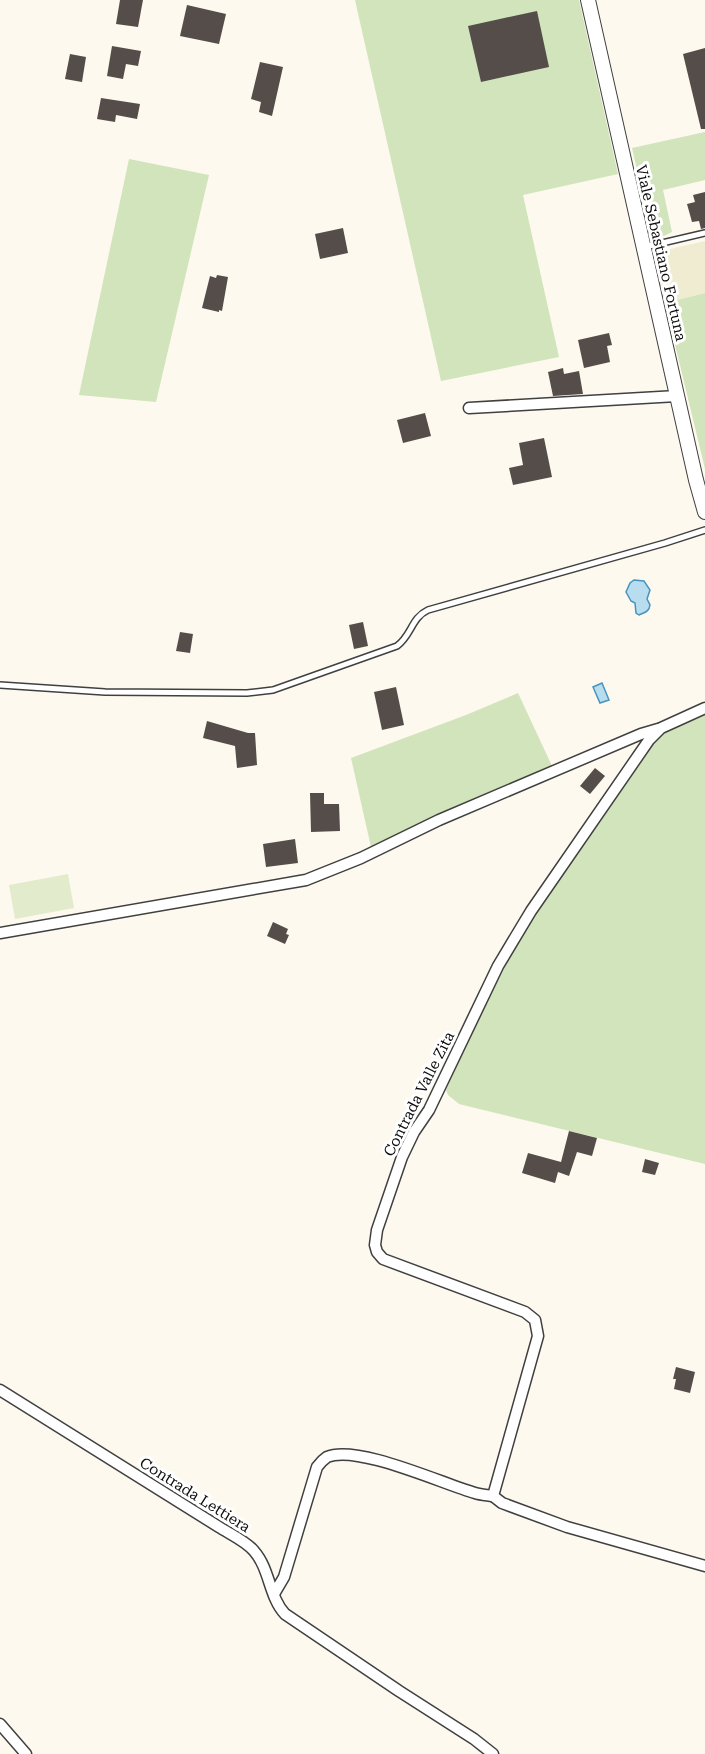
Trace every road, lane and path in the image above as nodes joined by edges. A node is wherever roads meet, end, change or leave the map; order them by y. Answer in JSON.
{"nodes":[{"id":1,"x":588,"y":0,"type":"edge"},
{"id":2,"x":705,"y":232,"type":"edge"},
{"id":3,"x":643,"y":247,"type":"junction"},
{"id":4,"x":677,"y":396,"type":"junction"},
{"id":5,"x":469,"y":408,"type":"dead end"},
{"id":6,"x":705,"y":512,"type":"edge"},
{"id":7,"x":705,"y":530,"type":"edge"},
{"id":8,"x":0,"y":685,"type":"edge"},
{"id":9,"x":705,"y":708,"type":"edge"},
{"id":10,"x":661,"y":728,"type":"junction"},
{"id":11,"x":0,"y":933,"type":"edge"},
{"id":12,"x":0,"y":1390,"type":"edge"},
{"id":13,"x":493,"y":1496,"type":"junction"},
{"id":14,"x":705,"y":1566,"type":"edge"},
{"id":15,"x":274,"y":1594,"type":"junction"},
{"id":16,"x":0,"y":1724,"type":"edge"},
{"id":17,"x":26,"y":1754,"type":"edge"},
{"id":18,"x":493,"y":1754,"type":"edge"}],
"edges":[{"from":1,"to":3,"type":"street","name":"Viale Sebastiano Fortuna"},
{"from":2,"to":3,"type":"lane"},
{"from":3,"to":4,"type":"street","name":"Viale Sebastiano Fortuna"},
{"from":4,"to":5,"type":"street"},
{"from":4,"to":6,"type":"street","name":"Viale Sebastiano Fortuna"},
{"from":7,"to":8,"type":"lane"},
{"from":9,"to":10,"type":"street","name":"Contrada Valle Zita"},
{"from":10,"to":11,"type":"street","name":"Contrada Valle Zita"},
{"from":10,"to":13,"type":"street","name":"Contrada Valle Zita"},
{"from":12,"to":15,"type":"street","name":"Contrada Lettiera"},
{"from":13,"to":14,"type":"street"},
{"from":13,"to":15,"type":"street"},
{"from":15,"to":18,"type":"street","name":"Contrada Lettiera"},
{"from":16,"to":17,"type":"street"}]}
